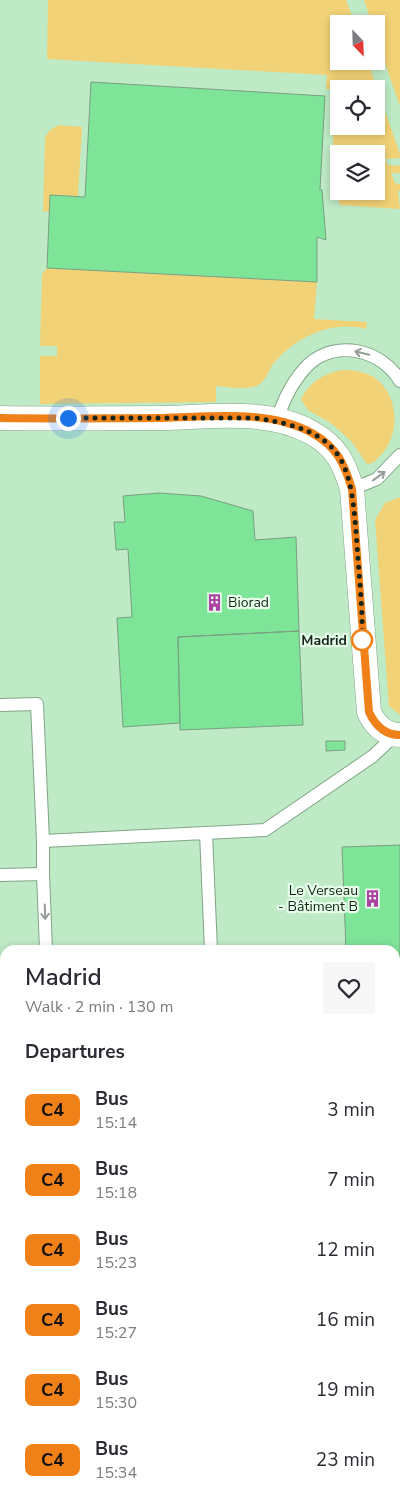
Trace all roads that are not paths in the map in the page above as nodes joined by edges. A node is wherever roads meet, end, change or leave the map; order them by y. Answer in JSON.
{"nodes":[{"id":1,"x":400,"y":380,"type":"edge"},
{"id":2,"x":0,"y":418,"type":"edge"},
{"id":3,"x":277,"y":421,"type":"junction"},
{"id":4,"x":400,"y":455,"type":"edge"},
{"id":5,"x":352,"y":489,"type":"junction"},
{"id":6,"x":0,"y":704,"type":"edge"},
{"id":7,"x":397,"y":735,"type":"edge"},
{"id":8,"x":206,"y":833,"type":"junction"},
{"id":9,"x":43,"y":841,"type":"junction"},
{"id":10,"x":43,"y":874,"type":"junction"},
{"id":11,"x":0,"y":875,"type":"edge"},
{"id":12,"x":46,"y":945,"type":"edge"},
{"id":13,"x":211,"y":945,"type":"edge"}],
"edges":[{"from":1,"to":3,"type":"lane","one_way":true},
{"from":2,"to":3,"type":"street"},
{"from":3,"to":5,"type":"street"},
{"from":5,"to":4,"type":"lane","one_way":true},
{"from":5,"to":7,"type":"street"},
{"from":6,"to":9,"type":"lane"},
{"from":7,"to":8,"type":"lane"},
{"from":8,"to":9,"type":"lane"},
{"from":8,"to":13,"type":"lane"},
{"from":9,"to":10,"type":"lane"},
{"from":10,"to":11,"type":"lane"},
{"from":10,"to":12,"type":"lane","one_way":true}]}
